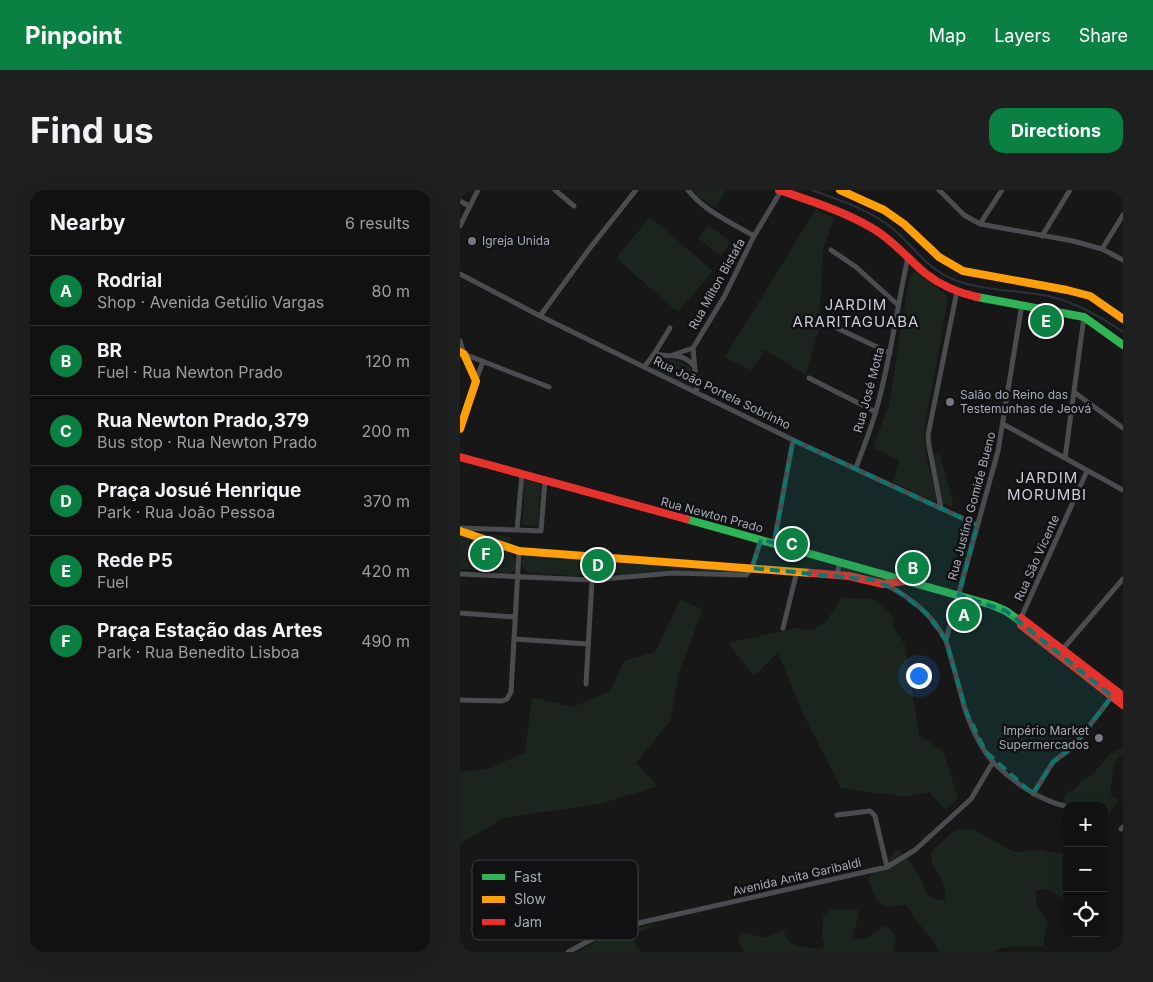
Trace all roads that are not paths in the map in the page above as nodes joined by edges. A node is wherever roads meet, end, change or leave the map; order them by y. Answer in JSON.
{"nodes":[{"id":1,"x":478,"y":190,"type":"edge"},
{"id":2,"x":556,"y":190,"type":"edge"},
{"id":3,"x":636,"y":190,"type":"edge"},
{"id":4,"x":688,"y":190,"type":"edge"},
{"id":5,"x":840,"y":190,"type":"edge"},
{"id":6,"x":939,"y":190,"type":"edge"},
{"id":7,"x":1002,"y":190,"type":"edge"},
{"id":8,"x":1070,"y":190,"type":"edge"},
{"id":9,"x":780,"y":191,"type":"edge"},
{"id":10,"x":460,"y":200,"type":"edge"},
{"id":11,"x":470,"y":206,"type":"junction"},
{"id":12,"x":574,"y":206,"type":"dead end"},
{"id":13,"x":1123,"y":216,"type":"edge"},
{"id":14,"x":980,"y":224,"type":"junction"},
{"id":15,"x":460,"y":226,"type":"edge"},
{"id":16,"x":754,"y":236,"type":"junction"},
{"id":17,"x":1042,"y":236,"type":"junction"},
{"id":18,"x":1102,"y":249,"type":"junction"},
{"id":19,"x":831,"y":250,"type":"dead end"},
{"id":20,"x":908,"y":257,"type":"junction"},
{"id":21,"x":1123,"y":260,"type":"edge"},
{"id":22,"x":460,"y":274,"type":"edge"},
{"id":23,"x":957,"y":292,"type":"junction"},
{"id":24,"x":1022,"y":304,"type":"junction"},
{"id":25,"x":898,"y":305,"type":"junction"},
{"id":26,"x":540,"y":316,"type":"junction"},
{"id":27,"x":1084,"y":317,"type":"junction"},
{"id":28,"x":1123,"y":319,"type":"edge"},
{"id":29,"x":824,"y":322,"type":"dead end"},
{"id":30,"x":670,"y":328,"type":"dead end"},
{"id":31,"x":460,"y":341,"type":"edge"},
{"id":32,"x":1123,"y":345,"type":"edge"},
{"id":33,"x":693,"y":348,"type":"junction"},
{"id":34,"x":462,"y":353,"type":"edge"},
{"id":35,"x":890,"y":353,"type":"junction"},
{"id":36,"x":654,"y":354,"type":"junction"},
{"id":37,"x":670,"y":356,"type":"junction"},
{"id":38,"x":483,"y":361,"type":"junction"},
{"id":39,"x":645,"y":366,"type":"junction"},
{"id":40,"x":694,"y":366,"type":"junction"},
{"id":41,"x":809,"y":378,"type":"dead end"},
{"id":42,"x":476,"y":381,"type":"junction"},
{"id":43,"x":549,"y":387,"type":"dead end"},
{"id":44,"x":1074,"y":392,"type":"junction"},
{"id":45,"x":697,"y":393,"type":"junction"},
{"id":46,"x":876,"y":412,"type":"junction"},
{"id":47,"x":1003,"y":424,"type":"junction"},
{"id":48,"x":1123,"y":428,"type":"edge"},
{"id":49,"x":460,"y":430,"type":"edge"},
{"id":50,"x":793,"y":440,"type":"junction"},
{"id":51,"x":460,"y":457,"type":"edge"},
{"id":52,"x":1065,"y":458,"type":"junction"},
{"id":53,"x":856,"y":468,"type":"junction"},
{"id":54,"x":1087,"y":471,"type":"junction"},
{"id":55,"x":522,"y":474,"type":"junction"},
{"id":56,"x":544,"y":480,"type":"junction"},
{"id":57,"x":1123,"y":490,"type":"edge"},
{"id":58,"x":941,"y":508,"type":"junction"},
{"id":59,"x":977,"y":525,"type":"junction"},
{"id":60,"x":460,"y":530,"type":"edge"},
{"id":61,"x":517,"y":530,"type":"junction"},
{"id":62,"x":761,"y":539,"type":"junction"},
{"id":63,"x":774,"y":543,"type":"junction"},
{"id":64,"x":519,"y":551,"type":"junction"},
{"id":65,"x":840,"y":561,"type":"junction"},
{"id":66,"x":752,"y":568,"type":"junction"},
{"id":67,"x":797,"y":571,"type":"junction"},
{"id":68,"x":460,"y":574,"type":"edge"},
{"id":69,"x":837,"y":574,"type":"junction"},
{"id":70,"x":517,"y":576,"type":"junction"},
{"id":71,"x":1123,"y":579,"type":"edge"},
{"id":72,"x":592,"y":580,"type":"junction"},
{"id":73,"x":907,"y":580,"type":"junction"},
{"id":74,"x":883,"y":584,"type":"junction"},
{"id":75,"x":959,"y":595,"type":"junction"},
{"id":76,"x":460,"y":613,"type":"edge"},
{"id":77,"x":515,"y":618,"type":"junction"},
{"id":78,"x":1021,"y":622,"type":"junction"},
{"id":79,"x":783,"y":628,"type":"dead end"},
{"id":80,"x":514,"y":639,"type":"junction"},
{"id":81,"x":946,"y":640,"type":"junction"},
{"id":82,"x":588,"y":644,"type":"junction"},
{"id":83,"x":1061,"y":652,"type":"junction"},
{"id":84,"x":586,"y":684,"type":"dead end"},
{"id":85,"x":1117,"y":695,"type":"edge"},
{"id":86,"x":460,"y":700,"type":"edge"},
{"id":87,"x":1123,"y":705,"type":"edge"},
{"id":88,"x":993,"y":762,"type":"junction"},
{"id":89,"x":1033,"y":794,"type":"junction"},
{"id":90,"x":1063,"y":806,"type":"edge"},
{"id":91,"x":837,"y":815,"type":"dead end"},
{"id":92,"x":887,"y":867,"type":"junction"},
{"id":93,"x":638,"y":924,"type":"edge"},
{"id":94,"x":590,"y":940,"type":"edge"},
{"id":95,"x":568,"y":952,"type":"edge"}],
"edges":[{"from":1,"to":11,"type":"street"},
{"from":2,"to":12,"type":"street"},
{"from":3,"to":26,"type":"street"},
{"from":4,"to":16,"type":"street"},
{"from":5,"to":28,"type":"street"},
{"from":6,"to":14,"type":"street"},
{"from":7,"to":14,"type":"street"},
{"from":8,"to":17,"type":"street"},
{"from":9,"to":16,"type":"street","name":"Rua Milton Bistafa"},
{"from":9,"to":20,"type":"street"},
{"from":10,"to":11,"type":"street"},
{"from":11,"to":15,"type":"street"},
{"from":13,"to":18,"type":"street"},
{"from":14,"to":17,"type":"street"},
{"from":16,"to":33,"type":"street","name":"Rua Milton Bistafa"},
{"from":17,"to":18,"type":"street"},
{"from":18,"to":21,"type":"street"},
{"from":19,"to":25,"type":"street"},
{"from":20,"to":23,"type":"street"},
{"from":20,"to":25,"type":"street","name":"Rua José Motta"},
{"from":22,"to":26,"type":"street","name":"Rua João Portela Sobrinho"},
{"from":23,"to":24,"type":"street"},
{"from":23,"to":58,"type":"street"},
{"from":24,"to":27,"type":"street"},
{"from":24,"to":47,"type":"street","name":"Rua Justino Gomide Bueno"},
{"from":25,"to":35,"type":"street","name":"Rua José Motta"},
{"from":26,"to":39,"type":"street","name":"Rua João Portela Sobrinho"},
{"from":27,"to":32,"type":"street"},
{"from":27,"to":44,"type":"street"},
{"from":29,"to":35,"type":"street"},
{"from":30,"to":36,"type":"street"},
{"from":31,"to":34,"type":"street"},
{"from":33,"to":37,"type":"street"},
{"from":33,"to":40,"type":"street","name":"Rua Milton Bistafa"},
{"from":34,"to":38,"type":"street"},
{"from":34,"to":42,"type":"street"},
{"from":35,"to":46,"type":"street","name":"Rua José Motta"},
{"from":36,"to":37,"type":"street"},
{"from":36,"to":39,"type":"street"},
{"from":37,"to":40,"type":"street"},
{"from":38,"to":42,"type":"street"},
{"from":38,"to":43,"type":"street"},
{"from":39,"to":45,"type":"street","name":"Rua João Portela Sobrinho"},
{"from":40,"to":45,"type":"street","name":"Rua Milton Bistafa"},
{"from":41,"to":46,"type":"street"},
{"from":42,"to":49,"type":"street"},
{"from":44,"to":48,"type":"street"},
{"from":44,"to":52,"type":"street"},
{"from":45,"to":50,"type":"street","name":"Rua João Portela Sobrinho"},
{"from":46,"to":53,"type":"street","name":"Rua José Motta"},
{"from":47,"to":52,"type":"street"},
{"from":47,"to":59,"type":"street","name":"Rua Justino Gomide Bueno"},
{"from":50,"to":53,"type":"street","name":"Rua João Portela Sobrinho"},
{"from":50,"to":63,"type":"street"},
{"from":51,"to":55,"type":"street","name":"Rua Newton Prado"},
{"from":52,"to":54,"type":"street"},
{"from":53,"to":58,"type":"street","name":"Rua João Portela Sobrinho"},
{"from":54,"to":57,"type":"street"},
{"from":54,"to":78,"type":"street","name":"Rua São Vicente"},
{"from":55,"to":56,"type":"street","name":"Rua Newton Prado"},
{"from":55,"to":61,"type":"street"},
{"from":56,"to":61,"type":"street"},
{"from":56,"to":62,"type":"street","name":"Rua Newton Prado"},
{"from":58,"to":59,"type":"street","name":"Rua João Portela Sobrinho"},
{"from":59,"to":75,"type":"street","name":"Rua Justino Gomide Bueno"},
{"from":60,"to":61,"type":"street"},
{"from":60,"to":64,"type":"street"},
{"from":62,"to":63,"type":"street","name":"Rua Newton Prado"},
{"from":62,"to":66,"type":"street"},
{"from":63,"to":65,"type":"street","name":"Rua Newton Prado"},
{"from":64,"to":66,"type":"street"},
{"from":64,"to":70,"type":"street"},
{"from":65,"to":69,"type":"street"},
{"from":65,"to":73,"type":"street","name":"Rua Newton Prado"},
{"from":66,"to":67,"type":"street"},
{"from":66,"to":72,"type":"street"},
{"from":67,"to":69,"type":"street"},
{"from":67,"to":79,"type":"street"},
{"from":68,"to":70,"type":"street"},
{"from":69,"to":74,"type":"street"},
{"from":70,"to":72,"type":"street"},
{"from":70,"to":77,"type":"street"},
{"from":71,"to":83,"type":"street"},
{"from":72,"to":82,"type":"street"},
{"from":73,"to":74,"type":"street"},
{"from":73,"to":75,"type":"street","name":"Rua Newton Prado"},
{"from":74,"to":81,"type":"street"},
{"from":75,"to":78,"type":"street","name":"Rua Newton Prado"},
{"from":75,"to":81,"type":"street","name":"Rua Justino Gomide Bueno"},
{"from":76,"to":77,"type":"street"},
{"from":77,"to":80,"type":"street"},
{"from":78,"to":83,"type":"street","name":"Rua Newton Prado"},
{"from":80,"to":82,"type":"street"},
{"from":80,"to":86,"type":"street"},
{"from":81,"to":88,"type":"street"},
{"from":82,"to":84,"type":"street"},
{"from":83,"to":85,"type":"street","name":"Rua Newton Prado"},
{"from":85,"to":87,"type":"street","name":"Rua Newton Prado"},
{"from":85,"to":89,"type":"street"},
{"from":88,"to":89,"type":"street"},
{"from":88,"to":92,"type":"street","name":"Avenida Anita Garibaldi"},
{"from":89,"to":90,"type":"street"},
{"from":91,"to":92,"type":"street"},
{"from":92,"to":93,"type":"street","name":"Avenida Anita Garibaldi"},
{"from":94,"to":95,"type":"street","name":"Avenida Anita Garibaldi"}]}
